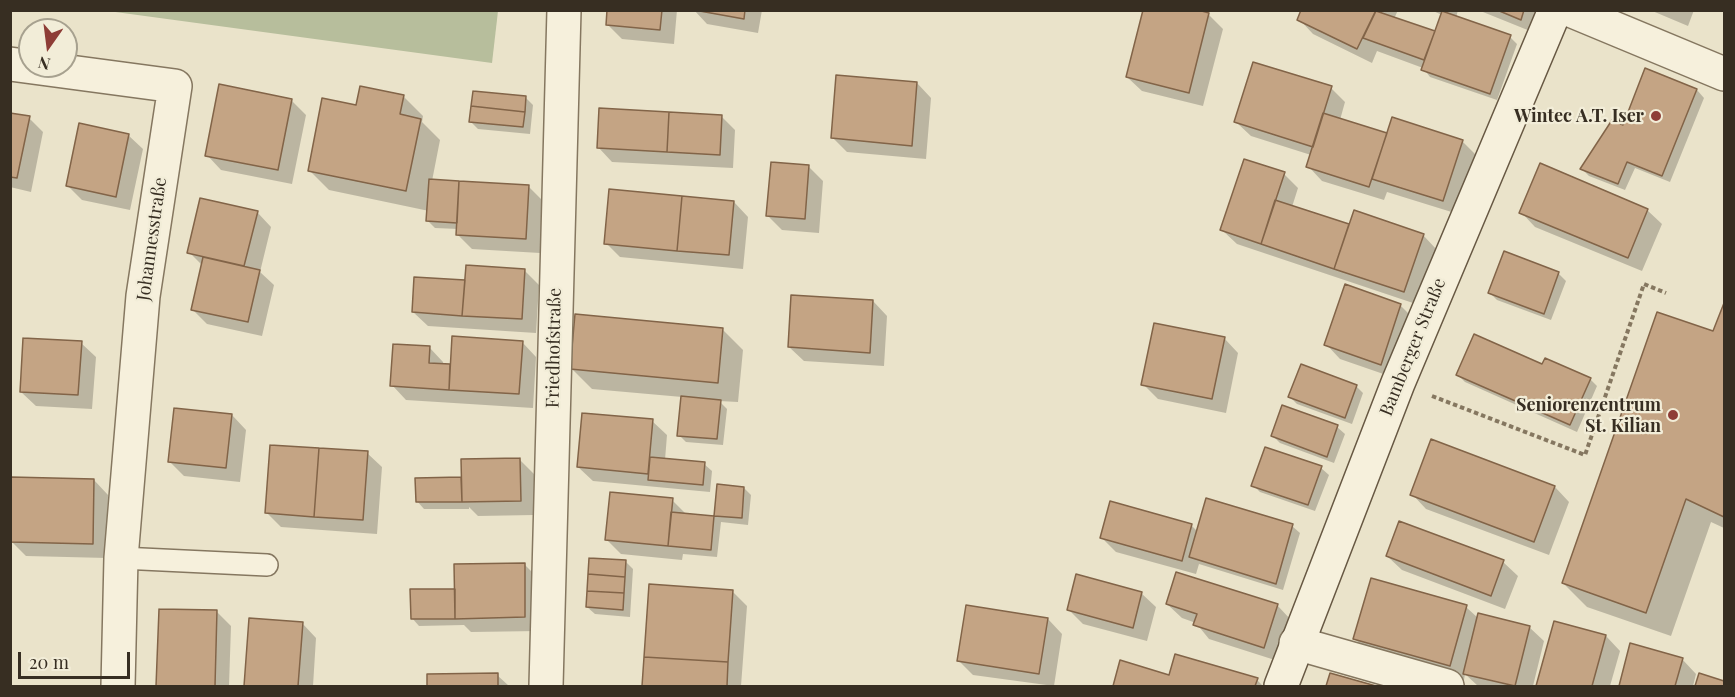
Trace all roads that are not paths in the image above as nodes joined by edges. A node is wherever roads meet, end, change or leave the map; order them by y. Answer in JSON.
{"nodes":[{"id":1,"x":564,"y":10,"type":"edge"},
{"id":2,"x":1555,"y":10,"type":"edge"},
{"id":3,"x":1570,"y":10,"type":"edge"},
{"id":4,"x":10,"y":64,"type":"edge"},
{"id":5,"x":1725,"y":74,"type":"edge"},
{"id":6,"x":121,"y":558,"type":"junction"},
{"id":7,"x":267,"y":565,"type":"dead end"},
{"id":8,"x":1296,"y":643,"type":"junction"},
{"id":9,"x":118,"y":687,"type":"edge"},
{"id":10,"x":546,"y":687,"type":"edge"},
{"id":11,"x":1281,"y":687,"type":"edge"},
{"id":12,"x":1447,"y":687,"type":"edge"}],
"edges":[{"from":1,"to":10,"type":"street","name":"Friedhofstraße"},
{"from":2,"to":8,"type":"street","name":"Bamberger Straße"},
{"from":3,"to":5,"type":"street"},
{"from":4,"to":6,"type":"street","name":"Johannesstraße"},
{"from":6,"to":7,"type":"lane"},
{"from":6,"to":9,"type":"street","name":"Johannesstraße"},
{"from":8,"to":11,"type":"street","name":"Bamberger Straße"},
{"from":8,"to":12,"type":"street"}]}
